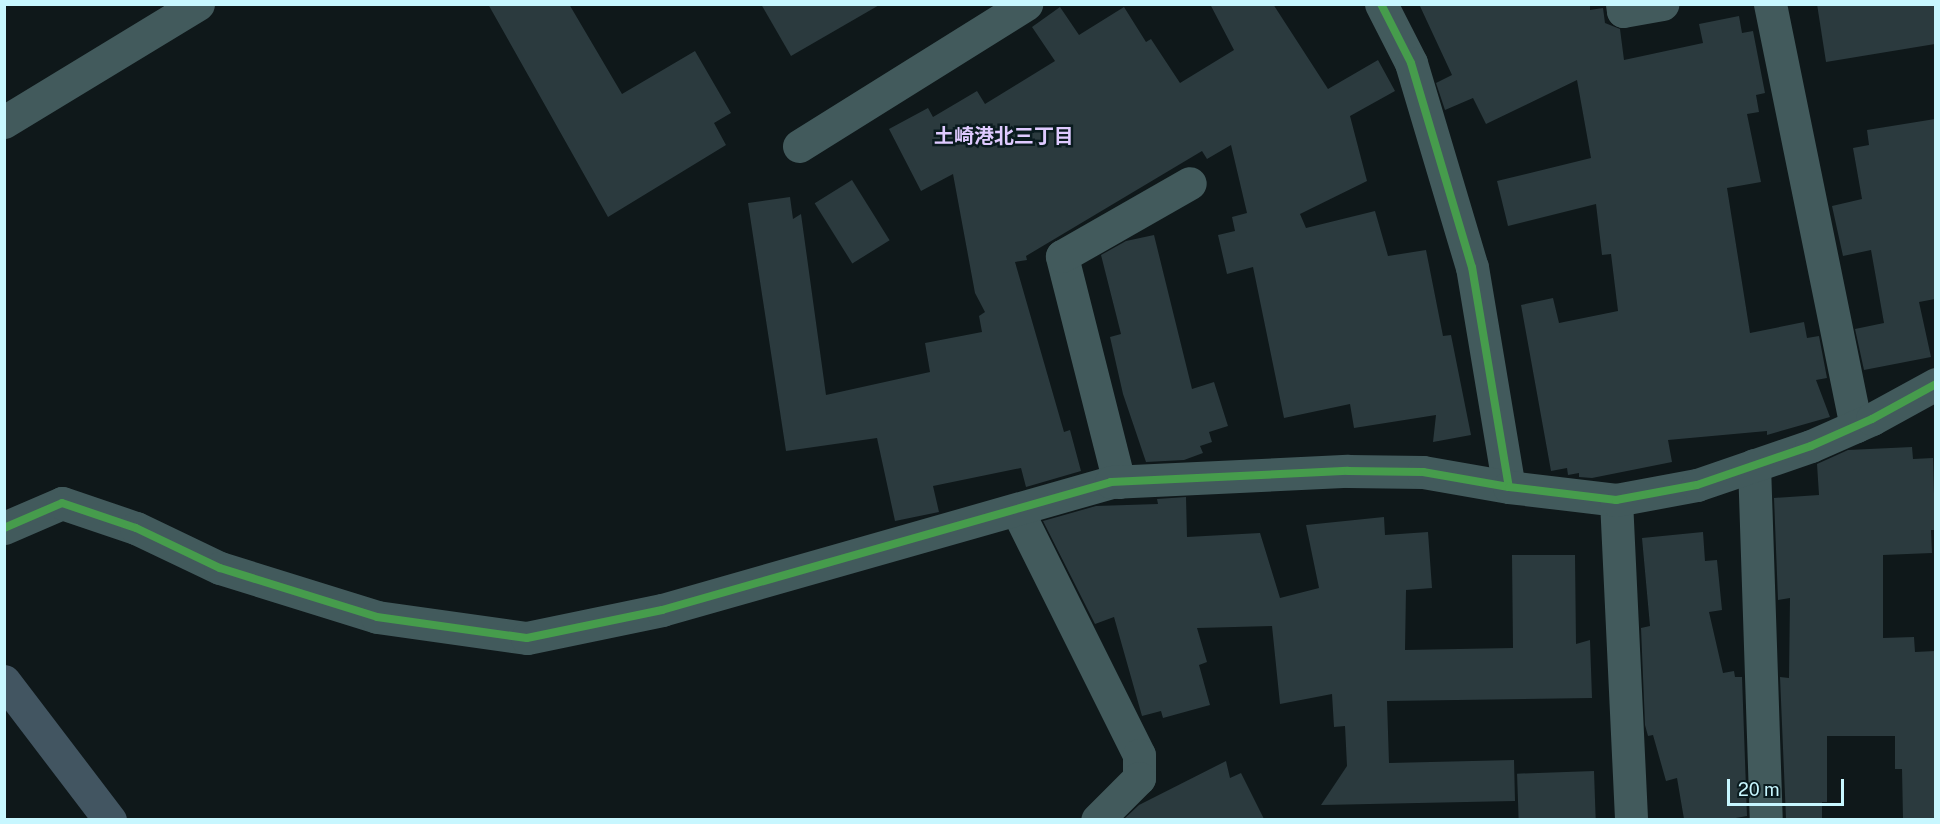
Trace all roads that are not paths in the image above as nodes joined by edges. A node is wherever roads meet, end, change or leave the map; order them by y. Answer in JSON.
{"nodes":[{"id":1,"x":198,"y":4,"type":"edge"},
{"id":2,"x":1026,"y":4,"type":"edge"},
{"id":3,"x":1381,"y":4,"type":"edge"},
{"id":4,"x":1622,"y":4,"type":"edge"},
{"id":5,"x":1662,"y":4,"type":"edge"},
{"id":6,"x":1770,"y":4,"type":"edge"},
{"id":7,"x":4,"y":122,"type":"edge"},
{"id":8,"x":799,"y":146,"type":"dead end"},
{"id":9,"x":1191,"y":183,"type":"dead end"},
{"id":10,"x":1935,"y":389,"type":"edge"},
{"id":11,"x":1856,"y":426,"type":"junction"},
{"id":12,"x":1754,"y":465,"type":"junction"},
{"id":13,"x":1119,"y":482,"type":"junction"},
{"id":14,"x":1509,"y":487,"type":"junction"},
{"id":15,"x":1616,"y":500,"type":"junction"},
{"id":16,"x":1018,"y":512,"type":"junction"},
{"id":17,"x":4,"y":528,"type":"edge"},
{"id":18,"x":4,"y":681,"type":"edge"},
{"id":19,"x":110,"y":819,"type":"edge"},
{"id":20,"x":1096,"y":819,"type":"edge"},
{"id":21,"x":1631,"y":819,"type":"edge"},
{"id":22,"x":1766,"y":819,"type":"edge"}],
"edges":[{"from":1,"to":7,"type":"street"},
{"from":2,"to":8,"type":"street"},
{"from":3,"to":14,"type":"street"},
{"from":4,"to":5,"type":"street"},
{"from":6,"to":11,"type":"street"},
{"from":9,"to":13,"type":"street"},
{"from":10,"to":11,"type":"street"},
{"from":11,"to":12,"type":"street"},
{"from":12,"to":15,"type":"street"},
{"from":12,"to":22,"type":"street"},
{"from":13,"to":14,"type":"street"},
{"from":13,"to":16,"type":"street"},
{"from":14,"to":15,"type":"street"},
{"from":15,"to":21,"type":"street"},
{"from":16,"to":17,"type":"street"},
{"from":16,"to":20,"type":"street"},
{"from":18,"to":19,"type":"main road"}]}
